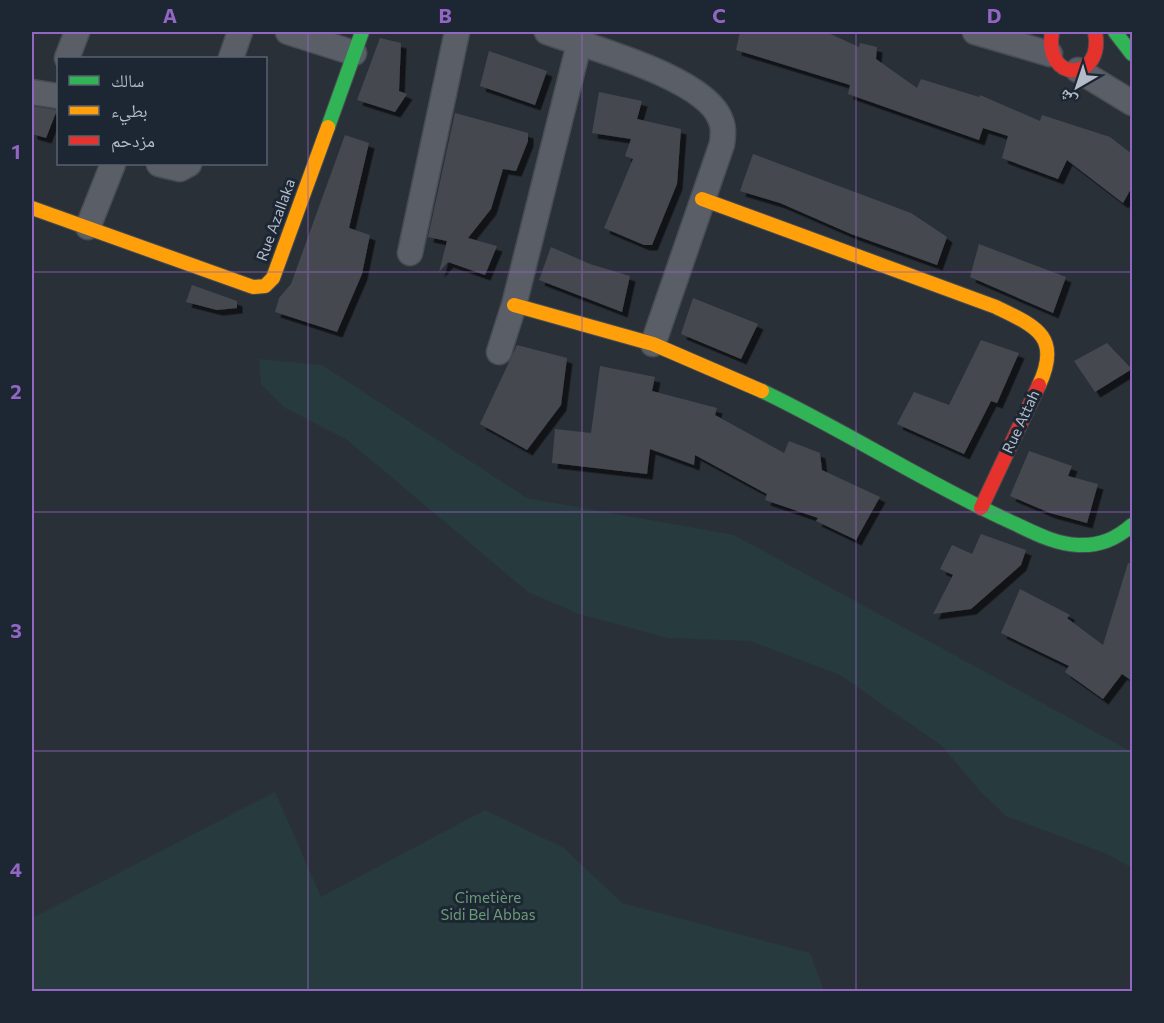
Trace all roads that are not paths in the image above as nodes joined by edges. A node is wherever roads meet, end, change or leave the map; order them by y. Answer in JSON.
{"nodes":[{"id":1,"x":77,"y":32,"type":"edge"},
{"id":2,"x":240,"y":32,"type":"edge"},
{"id":3,"x":288,"y":32,"type":"edge"},
{"id":4,"x":457,"y":32,"type":"edge"},
{"id":5,"x":547,"y":32,"type":"edge"},
{"id":6,"x":975,"y":32,"type":"edge"},
{"id":7,"x":1096,"y":32,"type":"edge"},
{"id":8,"x":1115,"y":32,"type":"edge"},
{"id":9,"x":581,"y":38,"type":"edge"},
{"id":10,"x":358,"y":42,"type":"edge"},
{"id":11,"x":1051,"y":43,"type":"edge"},
{"id":12,"x":1132,"y":54,"type":"edge"},
{"id":13,"x":67,"y":57,"type":"edge"},
{"id":14,"x":231,"y":57,"type":"edge"},
{"id":15,"x":1078,"y":70,"type":"junction"},
{"id":16,"x":1132,"y":103,"type":"edge"},
{"id":17,"x":113,"y":165,"type":"edge"},
{"id":18,"x":163,"y":165,"type":"edge"},
{"id":19,"x":187,"y":165,"type":"edge"},
{"id":20,"x":702,"y":199,"type":"junction"},
{"id":21,"x":32,"y":208,"type":"edge"},
{"id":22,"x":88,"y":227,"type":"junction"},
{"id":23,"x":410,"y":253,"type":"dead end"},
{"id":24,"x":514,"y":305,"type":"junction"},
{"id":25,"x":653,"y":344,"type":"junction"},
{"id":26,"x":499,"y":352,"type":"dead end"},
{"id":27,"x":981,"y":508,"type":"junction"},
{"id":28,"x":1132,"y":525,"type":"edge"}],
"edges":[{"from":1,"to":13,"type":"street"},
{"from":2,"to":14,"type":"street"},
{"from":3,"to":10,"type":"street"},
{"from":4,"to":23,"type":"street"},
{"from":5,"to":9,"type":"street"},
{"from":6,"to":11,"type":"street"},
{"from":7,"to":15,"type":"street"},
{"from":8,"to":12,"type":"street"},
{"from":9,"to":20,"type":"street"},
{"from":9,"to":24,"type":"street"},
{"from":10,"to":22,"type":"street","name":"Rue Azallaka"},
{"from":11,"to":15,"type":"street"},
{"from":15,"to":16,"type":"street"},
{"from":17,"to":22,"type":"street"},
{"from":18,"to":19,"type":"street"},
{"from":20,"to":25,"type":"street"},
{"from":20,"to":27,"type":"street","name":"Rue Attah"},
{"from":21,"to":22,"type":"street","name":"Rue Azallaka"},
{"from":24,"to":25,"type":"street"},
{"from":24,"to":26,"type":"street"},
{"from":25,"to":27,"type":"street"},
{"from":27,"to":28,"type":"street"}]}
